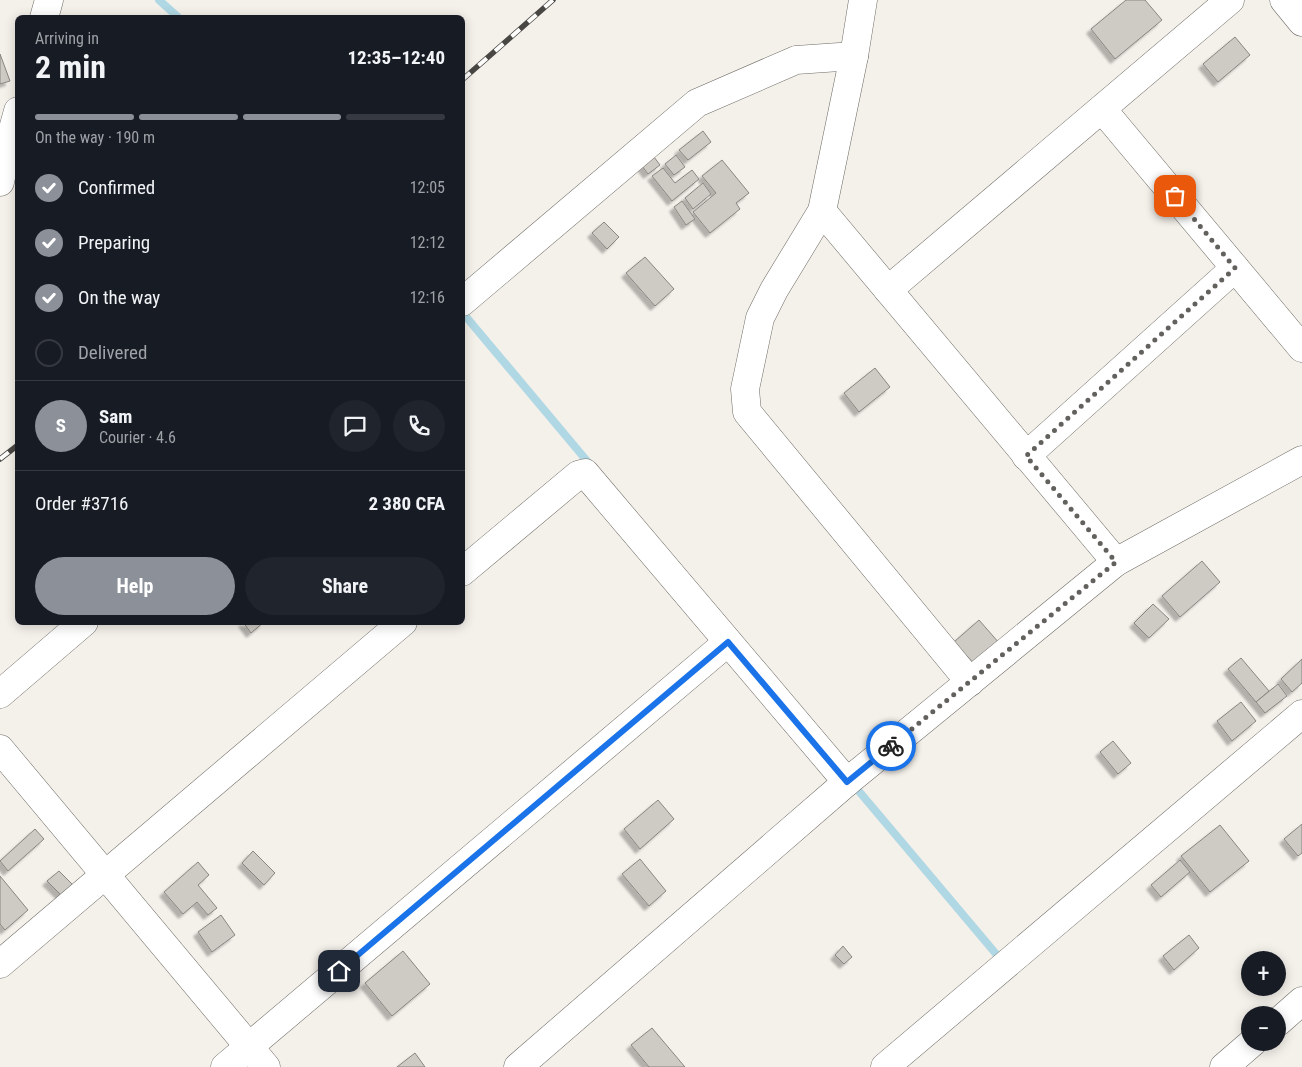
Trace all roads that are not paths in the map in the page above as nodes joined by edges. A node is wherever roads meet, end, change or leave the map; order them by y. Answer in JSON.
{"nodes":[{"id":1,"x":49,"y":0,"type":"edge"},
{"id":2,"x":863,"y":0,"type":"edge"},
{"id":3,"x":1230,"y":0,"type":"edge"},
{"id":4,"x":1284,"y":0,"type":"edge"},
{"id":5,"x":45,"y":15,"type":"edge"},
{"id":6,"x":1302,"y":22,"type":"edge"},
{"id":7,"x":854,"y":56,"type":"junction"},
{"id":8,"x":15,"y":103,"type":"edge"},
{"id":9,"x":0,"y":108,"type":"edge"},
{"id":10,"x":1102,"y":109,"type":"junction"},
{"id":11,"x":15,"y":123,"type":"edge"},
{"id":12,"x":0,"y":182,"type":"edge"},
{"id":13,"x":822,"y":211,"type":"junction"},
{"id":14,"x":1235,"y":268,"type":"junction"},
{"id":15,"x":888,"y":290,"type":"junction"},
{"id":16,"x":465,"y":299,"type":"edge"},
{"id":17,"x":1302,"y":348,"type":"edge"},
{"id":18,"x":1026,"y":456,"type":"junction"},
{"id":19,"x":1301,"y":462,"type":"edge"},
{"id":20,"x":1116,"y":562,"type":"junction"},
{"id":21,"x":465,"y":569,"type":"edge"},
{"id":22,"x":80,"y":625,"type":"edge"},
{"id":23,"x":399,"y":625,"type":"edge"},
{"id":24,"x":728,"y":642,"type":"junction"},
{"id":25,"x":970,"y":682,"type":"junction"},
{"id":26,"x":0,"y":694,"type":"edge"},
{"id":27,"x":1302,"y":714,"type":"edge"},
{"id":28,"x":0,"y":749,"type":"edge"},
{"id":29,"x":847,"y":782,"type":"junction"},
{"id":30,"x":105,"y":874,"type":"junction"},
{"id":31,"x":0,"y":964,"type":"edge"},
{"id":32,"x":1302,"y":1001,"type":"edge"},
{"id":33,"x":1286,"y":1015,"type":"edge"},
{"id":34,"x":249,"y":1046,"type":"junction"},
{"id":35,"x":1243,"y":1051,"type":"edge"},
{"id":36,"x":225,"y":1067,"type":"edge"},
{"id":37,"x":266,"y":1067,"type":"edge"},
{"id":38,"x":518,"y":1067,"type":"edge"},
{"id":39,"x":885,"y":1067,"type":"edge"},
{"id":40,"x":1224,"y":1067,"type":"edge"}],
"edges":[{"from":1,"to":5,"type":"street"},
{"from":2,"to":7,"type":"street"},
{"from":3,"to":10,"type":"street"},
{"from":4,"to":6,"type":"street"},
{"from":7,"to":13,"type":"street"},
{"from":7,"to":16,"type":"street"},
{"from":8,"to":9,"type":"street"},
{"from":10,"to":14,"type":"street"},
{"from":10,"to":15,"type":"street"},
{"from":11,"to":12,"type":"street"},
{"from":13,"to":15,"type":"street"},
{"from":13,"to":25,"type":"street"},
{"from":14,"to":17,"type":"street"},
{"from":14,"to":18,"type":"street"},
{"from":15,"to":18,"type":"street"},
{"from":18,"to":20,"type":"street"},
{"from":19,"to":20,"type":"street"},
{"from":20,"to":25,"type":"street"},
{"from":21,"to":24,"type":"street"},
{"from":22,"to":26,"type":"street"},
{"from":23,"to":30,"type":"street"},
{"from":24,"to":29,"type":"street"},
{"from":24,"to":34,"type":"street"},
{"from":25,"to":29,"type":"street"},
{"from":27,"to":39,"type":"street"},
{"from":28,"to":30,"type":"street"},
{"from":29,"to":38,"type":"street"},
{"from":30,"to":31,"type":"street"},
{"from":30,"to":34,"type":"street"},
{"from":32,"to":33,"type":"street"},
{"from":34,"to":36,"type":"street"},
{"from":34,"to":37,"type":"street"},
{"from":35,"to":40,"type":"street"}]}
